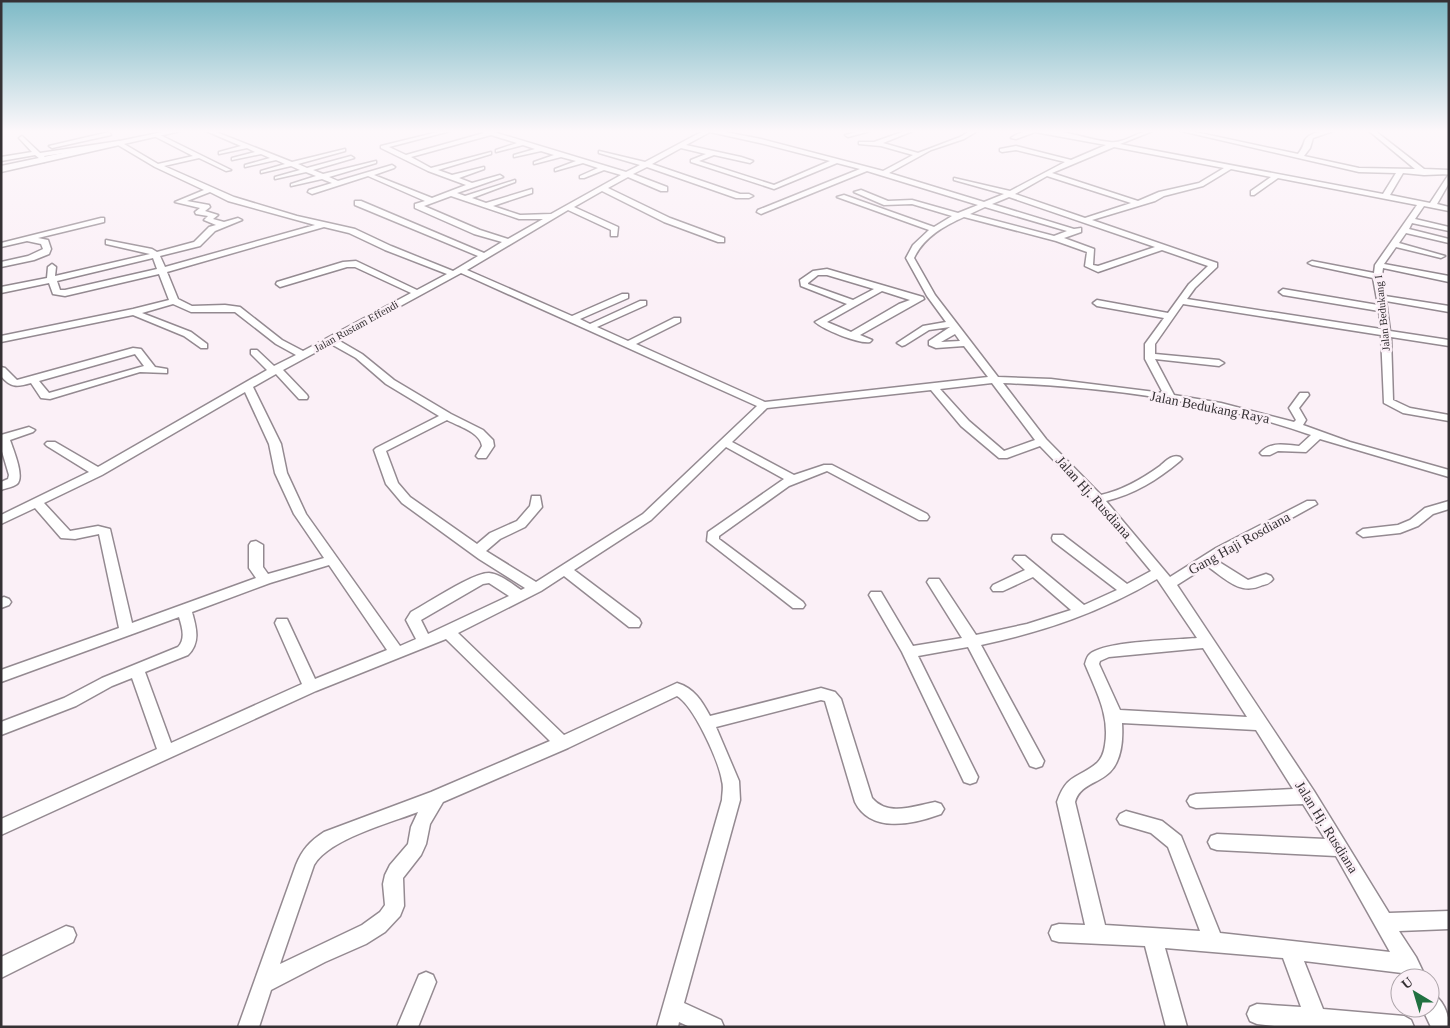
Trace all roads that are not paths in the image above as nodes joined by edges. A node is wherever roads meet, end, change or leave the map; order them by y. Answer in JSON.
{"nodes":[{"id":1,"x":183,"y":178,"type":"edge"},
{"id":2,"x":318,"y":178,"type":"edge"},
{"id":3,"x":325,"y":178,"type":"edge"},
{"id":4,"x":355,"y":178,"type":"edge"},
{"id":5,"x":376,"y":178,"type":"edge"},
{"id":6,"x":450,"y":178,"type":"edge"},
{"id":7,"x":497,"y":178,"type":"edge"},
{"id":8,"x":622,"y":178,"type":"edge"},
{"id":9,"x":632,"y":178,"type":"edge"},
{"id":10,"x":688,"y":178,"type":"edge"},
{"id":11,"x":746,"y":178,"type":"edge"},
{"id":12,"x":798,"y":178,"type":"edge"},
{"id":13,"x":847,"y":178,"type":"edge"},
{"id":14,"x":897,"y":178,"type":"edge"},
{"id":15,"x":1040,"y":178,"type":"edge"},
{"id":16,"x":1059,"y":178,"type":"edge"},
{"id":17,"x":1212,"y":178,"type":"edge"},
{"id":18,"x":1274,"y":178,"type":"edge"},
{"id":19,"x":1287,"y":178,"type":"edge"},
{"id":20,"x":1396,"y":178,"type":"edge"},
{"id":21,"x":1447,"y":178,"type":"edge"},
{"id":22,"x":956,"y":179,"type":"dead end"},
{"id":23,"x":985,"y":180,"type":"dead end"},
{"id":24,"x":513,"y":181,"type":"dead end"},
{"id":25,"x":338,"y":183,"type":"junction"},
{"id":26,"x":293,"y":185,"type":"dead end"},
{"id":27,"x":472,"y":185,"type":"junction"},
{"id":28,"x":602,"y":188,"type":"junction"},
{"id":29,"x":664,"y":189,"type":"dead end"},
{"id":30,"x":210,"y":190,"type":"junction"},
{"id":31,"x":528,"y":191,"type":"dead end"},
{"id":32,"x":312,"y":192,"type":"dead end"},
{"id":33,"x":858,"y":192,"type":"dead end"},
{"id":34,"x":450,"y":193,"type":"junction"},
{"id":35,"x":1254,"y":193,"type":"dead end"},
{"id":36,"x":1010,"y":194,"type":"junction"},
{"id":37,"x":749,"y":196,"type":"dead end"},
{"id":38,"x":841,"y":197,"type":"dead end"},
{"id":39,"x":1385,"y":197,"type":"junction"},
{"id":40,"x":465,"y":198,"type":"junction"},
{"id":41,"x":430,"y":200,"type":"junction"},
{"id":42,"x":358,"y":203,"type":"dead end"},
{"id":43,"x":986,"y":203,"type":"junction"},
{"id":44,"x":1137,"y":203,"type":"junction"},
{"id":45,"x":1422,"y":204,"type":"junction"},
{"id":46,"x":488,"y":206,"type":"junction"},
{"id":47,"x":1432,"y":206,"type":"junction"},
{"id":48,"x":568,"y":207,"type":"junction"},
{"id":49,"x":1449,"y":209,"type":"edge"},
{"id":50,"x":761,"y":212,"type":"dead end"},
{"id":51,"x":961,"y":215,"type":"junction"},
{"id":52,"x":552,"y":216,"type":"junction"},
{"id":53,"x":101,"y":220,"type":"dead end"},
{"id":54,"x":238,"y":220,"type":"dead end"},
{"id":55,"x":1085,"y":220,"type":"junction"},
{"id":56,"x":1412,"y":221,"type":"junction"},
{"id":57,"x":1094,"y":223,"type":"junction"},
{"id":58,"x":326,"y":224,"type":"junction"},
{"id":59,"x":224,"y":225,"type":"junction"},
{"id":60,"x":1449,"y":229,"type":"edge"},
{"id":61,"x":936,"y":230,"type":"junction"},
{"id":62,"x":1405,"y":230,"type":"junction"},
{"id":63,"x":1074,"y":231,"type":"junction"},
{"id":64,"x":478,"y":232,"type":"junction"},
{"id":65,"x":614,"y":234,"type":"dead end"},
{"id":66,"x":24,"y":239,"type":"junction"},
{"id":67,"x":1058,"y":239,"type":"junction"},
{"id":68,"x":721,"y":240,"type":"dead end"},
{"id":69,"x":1449,"y":241,"type":"edge"},
{"id":70,"x":109,"y":242,"type":"dead end"},
{"id":71,"x":509,"y":242,"type":"junction"},
{"id":72,"x":448,"y":243,"type":"junction"},
{"id":73,"x":1394,"y":244,"type":"junction"},
{"id":74,"x":1,"y":245,"type":"edge"},
{"id":75,"x":1163,"y":247,"type":"junction"},
{"id":76,"x":155,"y":254,"type":"junction"},
{"id":77,"x":484,"y":256,"type":"junction"},
{"id":78,"x":1441,"y":256,"type":"dead end"},
{"id":79,"x":1312,"y":264,"type":"dead end"},
{"id":80,"x":1,"y":265,"type":"edge"},
{"id":81,"x":1379,"y":265,"type":"junction"},
{"id":82,"x":52,"y":267,"type":"dead end"},
{"id":83,"x":161,"y":271,"type":"junction"},
{"id":84,"x":457,"y":272,"type":"junction"},
{"id":85,"x":1377,"y":276,"type":"junction"},
{"id":86,"x":51,"y":279,"type":"junction"},
{"id":87,"x":1449,"y":279,"type":"edge"},
{"id":88,"x":280,"y":284,"type":"dead end"},
{"id":89,"x":880,"y":288,"type":"junction"},
{"id":90,"x":1,"y":290,"type":"edge"},
{"id":91,"x":1283,"y":292,"type":"dead end"},
{"id":92,"x":417,"y":293,"type":"junction"},
{"id":93,"x":625,"y":296,"type":"dead end"},
{"id":94,"x":933,"y":298,"type":"junction"},
{"id":95,"x":1381,"y":298,"type":"junction"},
{"id":96,"x":917,"y":300,"type":"junction"},
{"id":97,"x":174,"y":301,"type":"junction"},
{"id":98,"x":1180,"y":301,"type":"junction"},
{"id":99,"x":853,"y":303,"type":"junction"},
{"id":100,"x":1097,"y":303,"type":"dead end"},
{"id":101,"x":644,"y":304,"type":"dead end"},
{"id":102,"x":1384,"y":309,"type":"junction"},
{"id":103,"x":1449,"y":309,"type":"edge"},
{"id":104,"x":134,"y":312,"type":"junction"},
{"id":105,"x":1169,"y":316,"type":"junction"},
{"id":106,"x":571,"y":320,"type":"junction"},
{"id":107,"x":677,"y":320,"type":"dead end"},
{"id":108,"x":954,"y":327,"type":"junction"},
{"id":109,"x":588,"y":328,"type":"junction"},
{"id":110,"x":1386,"y":334,"type":"junction"},
{"id":111,"x":852,"y":335,"type":"junction"},
{"id":112,"x":1,"y":339,"type":"edge"},
{"id":113,"x":332,"y":340,"type":"junction"},
{"id":114,"x":868,"y":340,"type":"dead end"},
{"id":115,"x":902,"y":342,"type":"dead end"},
{"id":116,"x":1449,"y":343,"type":"edge"},
{"id":117,"x":967,"y":344,"type":"junction"},
{"id":118,"x":627,"y":345,"type":"junction"},
{"id":119,"x":204,"y":346,"type":"dead end"},
{"id":120,"x":254,"y":352,"type":"dead end"},
{"id":121,"x":303,"y":355,"type":"junction"},
{"id":122,"x":1150,"y":356,"type":"junction"},
{"id":123,"x":1218,"y":363,"type":"dead end"},
{"id":124,"x":150,"y":368,"type":"junction"},
{"id":125,"x":1,"y":370,"type":"edge"},
{"id":126,"x":275,"y":370,"type":"junction"},
{"id":127,"x":163,"y":371,"type":"dead end"},
{"id":128,"x":33,"y":379,"type":"junction"},
{"id":129,"x":994,"y":380,"type":"junction"},
{"id":130,"x":247,"y":386,"type":"junction"},
{"id":131,"x":933,"y":386,"type":"junction"},
{"id":132,"x":1304,"y":395,"type":"dead end"},
{"id":133,"x":303,"y":397,"type":"dead end"},
{"id":134,"x":1170,"y":397,"type":"junction"},
{"id":135,"x":764,"y":405,"type":"junction"},
{"id":136,"x":447,"y":416,"type":"junction"},
{"id":137,"x":1449,"y":418,"type":"edge"},
{"id":138,"x":1297,"y":427,"type":"junction"},
{"id":139,"x":29,"y":430,"type":"dead end"},
{"id":140,"x":1318,"y":435,"type":"junction"},
{"id":141,"x":3,"y":439,"type":"edge"},
{"id":142,"x":1042,"y":441,"type":"junction"},
{"id":143,"x":724,"y":442,"type":"junction"},
{"id":144,"x":51,"y":444,"type":"dead end"},
{"id":145,"x":1266,"y":453,"type":"dead end"},
{"id":146,"x":482,"y":456,"type":"dead end"},
{"id":147,"x":1176,"y":459,"type":"dead end"},
{"id":148,"x":98,"y":472,"type":"junction"},
{"id":149,"x":1449,"y":474,"type":"edge"},
{"id":150,"x":792,"y":479,"type":"junction"},
{"id":151,"x":1,"y":486,"type":"edge"},
{"id":152,"x":536,"y":499,"type":"dead end"},
{"id":153,"x":1098,"y":499,"type":"junction"},
{"id":154,"x":37,"y":503,"type":"junction"},
{"id":155,"x":1310,"y":504,"type":"dead end"},
{"id":156,"x":1449,"y":505,"type":"edge"},
{"id":157,"x":923,"y":517,"type":"dead end"},
{"id":158,"x":1,"y":520,"type":"edge"},
{"id":159,"x":1363,"y":533,"type":"dead end"},
{"id":160,"x":1058,"y":538,"type":"dead end"},
{"id":161,"x":256,"y":545,"type":"dead end"},
{"id":162,"x":477,"y":551,"type":"junction"},
{"id":163,"x":1020,"y":558,"type":"dead end"},
{"id":164,"x":332,"y":560,"type":"junction"},
{"id":165,"x":1207,"y":560,"type":"junction"},
{"id":166,"x":565,"y":570,"type":"junction"},
{"id":167,"x":1034,"y":571,"type":"junction"},
{"id":168,"x":1159,"y":572,"type":"junction"},
{"id":169,"x":1266,"y":579,"type":"dead end"},
{"id":170,"x":265,"y":580,"type":"junction"},
{"id":171,"x":934,"y":582,"type":"dead end"},
{"id":172,"x":1169,"y":584,"type":"junction"},
{"id":173,"x":536,"y":588,"type":"junction"},
{"id":174,"x":998,"y":588,"type":"dead end"},
{"id":175,"x":1127,"y":591,"type":"junction"},
{"id":176,"x":876,"y":595,"type":"dead end"},
{"id":177,"x":520,"y":596,"type":"junction"},
{"id":178,"x":798,"y":605,"type":"dead end"},
{"id":179,"x":184,"y":608,"type":"junction"},
{"id":180,"x":1082,"y":611,"type":"junction"},
{"id":181,"x":282,"y":623,"type":"dead end"},
{"id":182,"x":634,"y":623,"type":"dead end"},
{"id":183,"x":126,"y":628,"type":"junction"},
{"id":184,"x":448,"y":632,"type":"junction"},
{"id":185,"x":424,"y":641,"type":"junction"},
{"id":186,"x":972,"y":641,"type":"junction"},
{"id":187,"x":1208,"y":642,"type":"junction"},
{"id":188,"x":910,"y":652,"type":"junction"},
{"id":189,"x":396,"y":653,"type":"junction"},
{"id":190,"x":137,"y":670,"type":"junction"},
{"id":191,"x":1,"y":676,"type":"edge"},
{"id":192,"x":311,"y":687,"type":"junction"},
{"id":193,"x":1114,"y":716,"type":"junction"},
{"id":194,"x":707,"y":723,"type":"junction"},
{"id":195,"x":1261,"y":724,"type":"junction"},
{"id":196,"x":1,"y":729,"type":"edge"},
{"id":197,"x":562,"y":743,"type":"junction"},
{"id":198,"x":166,"y":751,"type":"junction"},
{"id":199,"x":1036,"y":760,"type":"dead end"},
{"id":200,"x":970,"y":777,"type":"dead end"},
{"id":201,"x":1308,"y":796,"type":"junction"},
{"id":202,"x":437,"y":798,"type":"junction"},
{"id":203,"x":1196,"y":801,"type":"dead end"},
{"id":204,"x":935,"y":809,"type":"dead end"},
{"id":205,"x":1126,"y":819,"type":"dead end"},
{"id":206,"x":1,"y":826,"type":"edge"},
{"id":207,"x":1217,"y":842,"type":"dead end"},
{"id":208,"x":1341,"y":848,"type":"junction"},
{"id":209,"x":1449,"y":920,"type":"edge"},
{"id":210,"x":1385,"y":922,"type":"junction"},
{"id":211,"x":1059,"y":933,"type":"dead end"},
{"id":212,"x":1097,"y":934,"type":"junction"},
{"id":213,"x":66,"y":935,"type":"dead end"},
{"id":214,"x":1152,"y":937,"type":"junction"},
{"id":215,"x":1213,"y":941,"type":"junction"},
{"id":216,"x":1290,"y":949,"type":"junction"},
{"id":217,"x":1,"y":968,"type":"edge"},
{"id":218,"x":1395,"y":968,"type":"edge"},
{"id":219,"x":1410,"y":968,"type":"edge"},
{"id":220,"x":426,"y":982,"type":"dead end"},
{"id":221,"x":264,"y":983,"type":"junction"},
{"id":222,"x":1257,"y":1014,"type":"dead end"},
{"id":223,"x":670,"y":1018,"type":"edge"},
{"id":224,"x":1316,"y":1019,"type":"junction"},
{"id":225,"x":248,"y":1027,"type":"edge"},
{"id":226,"x":407,"y":1027,"type":"edge"},
{"id":227,"x":714,"y":1027,"type":"edge"},
{"id":228,"x":1177,"y":1027,"type":"edge"},
{"id":229,"x":1404,"y":1027,"type":"edge"}],
"edges":[{"from":1,"to":30,"type":"street"},
{"from":2,"to":26,"type":"street"},
{"from":3,"to":25,"type":"street"},
{"from":4,"to":25,"type":"street"},
{"from":5,"to":41,"type":"street"},
{"from":6,"to":27,"type":"street"},
{"from":7,"to":27,"type":"street"},
{"from":8,"to":28,"type":"street","name":"Jalan Rustam Effendi"},
{"from":9,"to":29,"type":"street"},
{"from":10,"to":37,"type":"street"},
{"from":11,"to":12,"type":"street"},
{"from":13,"to":50,"type":"street"},
{"from":14,"to":43,"type":"street"},
{"from":15,"to":36,"type":"street","name":"Jalan Hj. Rusdiana"},
{"from":16,"to":44,"type":"street"},
{"from":17,"to":44,"type":"street"},
{"from":18,"to":35,"type":"street"},
{"from":19,"to":39,"type":"street"},
{"from":20,"to":39,"type":"street"},
{"from":21,"to":47,"type":"street"},
{"from":22,"to":36,"type":"street"},
{"from":23,"to":36,"type":"street"},
{"from":24,"to":40,"type":"street"},
{"from":25,"to":32,"type":"street"},
{"from":27,"to":34,"type":"street"},
{"from":28,"to":48,"type":"street","name":"Jalan Rustam Effendi"},
{"from":28,"to":68,"type":"street"},
{"from":30,"to":58,"type":"street"},
{"from":30,"to":59,"type":"street"},
{"from":31,"to":46,"type":"street"},
{"from":33,"to":51,"type":"street"},
{"from":34,"to":40,"type":"street"},
{"from":34,"to":41,"type":"street"},
{"from":36,"to":43,"type":"street","name":"Jalan Hj. Rusdiana"},
{"from":36,"to":55,"type":"street"},
{"from":38,"to":61,"type":"street"},
{"from":39,"to":45,"type":"street"},
{"from":40,"to":46,"type":"street"},
{"from":41,"to":64,"type":"street"},
{"from":42,"to":72,"type":"street"},
{"from":43,"to":51,"type":"street","name":"Jalan Hj. Rusdiana"},
{"from":43,"to":63,"type":"street"},
{"from":44,"to":55,"type":"street"},
{"from":45,"to":47,"type":"street"},
{"from":45,"to":56,"type":"street","name":"Jalan Bedukang I"},
{"from":46,"to":52,"type":"street"},
{"from":47,"to":49,"type":"street"},
{"from":48,"to":52,"type":"street","name":"Jalan Rustam Effendi"},
{"from":48,"to":65,"type":"street"},
{"from":51,"to":61,"type":"street","name":"Jalan Hj. Rusdiana"},
{"from":51,"to":67,"type":"street"},
{"from":52,"to":71,"type":"street","name":"Jalan Rustam Effendi"},
{"from":53,"to":66,"type":"street"},
{"from":54,"to":59,"type":"street"},
{"from":55,"to":57,"type":"street"},
{"from":56,"to":60,"type":"street"},
{"from":56,"to":62,"type":"street","name":"Jalan Bedukang I"},
{"from":57,"to":63,"type":"street"},
{"from":57,"to":75,"type":"street"},
{"from":58,"to":83,"type":"street"},
{"from":58,"to":84,"type":"street"},
{"from":59,"to":76,"type":"street"},
{"from":61,"to":94,"type":"street","name":"Jalan Hj. Rusdiana"},
{"from":62,"to":69,"type":"street"},
{"from":62,"to":73,"type":"street","name":"Jalan Bedukang I"},
{"from":63,"to":67,"type":"street"},
{"from":64,"to":71,"type":"street"},
{"from":64,"to":72,"type":"street"},
{"from":66,"to":74,"type":"street"},
{"from":66,"to":80,"type":"street"},
{"from":67,"to":75,"type":"street"},
{"from":70,"to":76,"type":"street"},
{"from":71,"to":77,"type":"street","name":"Jalan Rustam Effendi"},
{"from":72,"to":77,"type":"street"},
{"from":73,"to":78,"type":"street"},
{"from":73,"to":81,"type":"street","name":"Jalan Bedukang I"},
{"from":75,"to":98,"type":"street"},
{"from":76,"to":83,"type":"street"},
{"from":76,"to":86,"type":"street"},
{"from":77,"to":84,"type":"street","name":"Jalan Rustam Effendi"},
{"from":79,"to":85,"type":"street"},
{"from":81,"to":85,"type":"street","name":"Jalan Bedukang I"},
{"from":81,"to":87,"type":"street"},
{"from":82,"to":86,"type":"street"},
{"from":83,"to":86,"type":"street"},
{"from":83,"to":97,"type":"street"},
{"from":84,"to":92,"type":"street","name":"Jalan Rustam Effendi"},
{"from":84,"to":106,"type":"street"},
{"from":85,"to":95,"type":"street","name":"Jalan Bedukang I"},
{"from":86,"to":90,"type":"street"},
{"from":88,"to":92,"type":"street"},
{"from":89,"to":96,"type":"street"},
{"from":89,"to":99,"type":"street"},
{"from":89,"to":99,"type":"street"},
{"from":91,"to":102,"type":"street"},
{"from":92,"to":113,"type":"street","name":"Jalan Rustam Effendi"},
{"from":93,"to":106,"type":"street"},
{"from":94,"to":96,"type":"street"},
{"from":94,"to":108,"type":"street","name":"Jalan Hj. Rusdiana"},
{"from":95,"to":102,"type":"street","name":"Jalan Bedukang I"},
{"from":95,"to":103,"type":"street"},
{"from":96,"to":111,"type":"street"},
{"from":97,"to":104,"type":"street"},
{"from":97,"to":121,"type":"street"},
{"from":98,"to":105,"type":"street"},
{"from":98,"to":110,"type":"street"},
{"from":99,"to":111,"type":"street"},
{"from":100,"to":105,"type":"street"},
{"from":101,"to":109,"type":"street"},
{"from":102,"to":110,"type":"street","name":"Jalan Bedukang I"},
{"from":104,"to":112,"type":"street"},
{"from":104,"to":119,"type":"street"},
{"from":105,"to":122,"type":"street"},
{"from":106,"to":109,"type":"street"},
{"from":107,"to":118,"type":"street"},
{"from":108,"to":115,"type":"street"},
{"from":108,"to":117,"type":"street","name":"Jalan Hj. Rusdiana"},
{"from":108,"to":117,"type":"street"},
{"from":109,"to":118,"type":"street"},
{"from":110,"to":116,"type":"street"},
{"from":110,"to":137,"type":"street","name":"Jalan Bedukang I"},
{"from":111,"to":114,"type":"street"},
{"from":113,"to":121,"type":"street","name":"Jalan Rustam Effendi"},
{"from":113,"to":136,"type":"street"},
{"from":117,"to":129,"type":"street","name":"Jalan Hj. Rusdiana"},
{"from":118,"to":135,"type":"street"},
{"from":120,"to":126,"type":"street"},
{"from":121,"to":126,"type":"street","name":"Jalan Rustam Effendi"},
{"from":122,"to":123,"type":"street"},
{"from":122,"to":134,"type":"street"},
{"from":124,"to":127,"type":"street"},
{"from":124,"to":128,"type":"street"},
{"from":124,"to":128,"type":"street"},
{"from":125,"to":128,"type":"street"},
{"from":126,"to":130,"type":"street","name":"Jalan Rustam Effendi"},
{"from":126,"to":133,"type":"street"},
{"from":129,"to":131,"type":"street","name":"Jalan Bedukang Raya"},
{"from":129,"to":134,"type":"street","name":"Jalan Bedukang Raya"},
{"from":129,"to":142,"type":"street","name":"Jalan Hj. Rusdiana"},
{"from":130,"to":148,"type":"street","name":"Jalan Rustam Effendi"},
{"from":130,"to":164,"type":"street"},
{"from":131,"to":135,"type":"street","name":"Jalan Bedukang Raya"},
{"from":131,"to":142,"type":"street"},
{"from":132,"to":138,"type":"street"},
{"from":134,"to":138,"type":"street","name":"Jalan Bedukang Raya"},
{"from":135,"to":143,"type":"street"},
{"from":136,"to":146,"type":"street"},
{"from":136,"to":162,"type":"street"},
{"from":138,"to":140,"type":"street","name":"Jalan Bedukang Raya"},
{"from":139,"to":141,"type":"street"},
{"from":140,"to":145,"type":"street"},
{"from":140,"to":149,"type":"street","name":"Jalan Bedukang Raya"},
{"from":141,"to":151,"type":"street"},
{"from":142,"to":153,"type":"street","name":"Jalan Hj. Rusdiana"},
{"from":143,"to":150,"type":"street"},
{"from":143,"to":166,"type":"street"},
{"from":144,"to":148,"type":"street"},
{"from":147,"to":153,"type":"street"},
{"from":148,"to":154,"type":"street","name":"Jalan Rustam Effendi"},
{"from":150,"to":157,"type":"street"},
{"from":150,"to":178,"type":"street"},
{"from":152,"to":162,"type":"street"},
{"from":153,"to":168,"type":"street","name":"Jalan Hj. Rusdiana"},
{"from":154,"to":158,"type":"street","name":"Jalan Rustam Effendi"},
{"from":154,"to":183,"type":"street"},
{"from":155,"to":165,"type":"street","name":"Gang Haji Rosdiana"},
{"from":156,"to":159,"type":"street"},
{"from":160,"to":175,"type":"street"},
{"from":161,"to":170,"type":"street"},
{"from":162,"to":173,"type":"street"},
{"from":163,"to":167,"type":"street"},
{"from":164,"to":170,"type":"street"},
{"from":164,"to":189,"type":"street"},
{"from":165,"to":169,"type":"street"},
{"from":165,"to":172,"type":"street","name":"Gang Haji Rosdiana"},
{"from":166,"to":173,"type":"street"},
{"from":166,"to":182,"type":"street"},
{"from":167,"to":174,"type":"street"},
{"from":167,"to":180,"type":"street"},
{"from":168,"to":172,"type":"street","name":"Jalan Hj. Rusdiana"},
{"from":168,"to":175,"type":"street"},
{"from":170,"to":179,"type":"street"},
{"from":171,"to":186,"type":"street"},
{"from":172,"to":187,"type":"street","name":"Jalan Hj. Rusdiana"},
{"from":173,"to":177,"type":"street"},
{"from":175,"to":180,"type":"street"},
{"from":176,"to":188,"type":"street"},
{"from":177,"to":184,"type":"street"},
{"from":177,"to":185,"type":"street"},
{"from":179,"to":183,"type":"street"},
{"from":179,"to":190,"type":"street"},
{"from":180,"to":186,"type":"street"},
{"from":181,"to":192,"type":"street"},
{"from":183,"to":191,"type":"street"},
{"from":184,"to":185,"type":"street"},
{"from":184,"to":197,"type":"street"},
{"from":185,"to":189,"type":"street"},
{"from":186,"to":188,"type":"street"},
{"from":186,"to":199,"type":"street"},
{"from":187,"to":193,"type":"street"},
{"from":187,"to":195,"type":"street","name":"Jalan Hj. Rusdiana"},
{"from":188,"to":200,"type":"street"},
{"from":189,"to":192,"type":"street"},
{"from":190,"to":196,"type":"street"},
{"from":190,"to":198,"type":"street"},
{"from":192,"to":198,"type":"street"},
{"from":193,"to":195,"type":"street"},
{"from":193,"to":212,"type":"street"},
{"from":194,"to":197,"type":"street"},
{"from":194,"to":204,"type":"street"},
{"from":194,"to":223,"type":"street"},
{"from":195,"to":201,"type":"street","name":"Jalan Hj. Rusdiana"},
{"from":197,"to":202,"type":"street"},
{"from":198,"to":206,"type":"street"},
{"from":201,"to":203,"type":"street"},
{"from":201,"to":208,"type":"street","name":"Jalan Hj. Rusdiana"},
{"from":202,"to":221,"type":"street"},
{"from":202,"to":221,"type":"street"},
{"from":205,"to":215,"type":"street"},
{"from":207,"to":208,"type":"street"},
{"from":208,"to":210,"type":"street","name":"Jalan Hj. Rusdiana"},
{"from":209,"to":210,"type":"street"},
{"from":210,"to":219,"type":"street","name":"Jalan Hj. Rusdiana"},
{"from":211,"to":212,"type":"street"},
{"from":212,"to":214,"type":"street"},
{"from":213,"to":217,"type":"street"},
{"from":214,"to":215,"type":"street"},
{"from":214,"to":228,"type":"street"},
{"from":215,"to":216,"type":"street"},
{"from":216,"to":218,"type":"street"},
{"from":216,"to":224,"type":"street"},
{"from":220,"to":226,"type":"street"},
{"from":221,"to":225,"type":"street"},
{"from":222,"to":224,"type":"street"},
{"from":223,"to":227,"type":"street"},
{"from":224,"to":229,"type":"street"}]}
